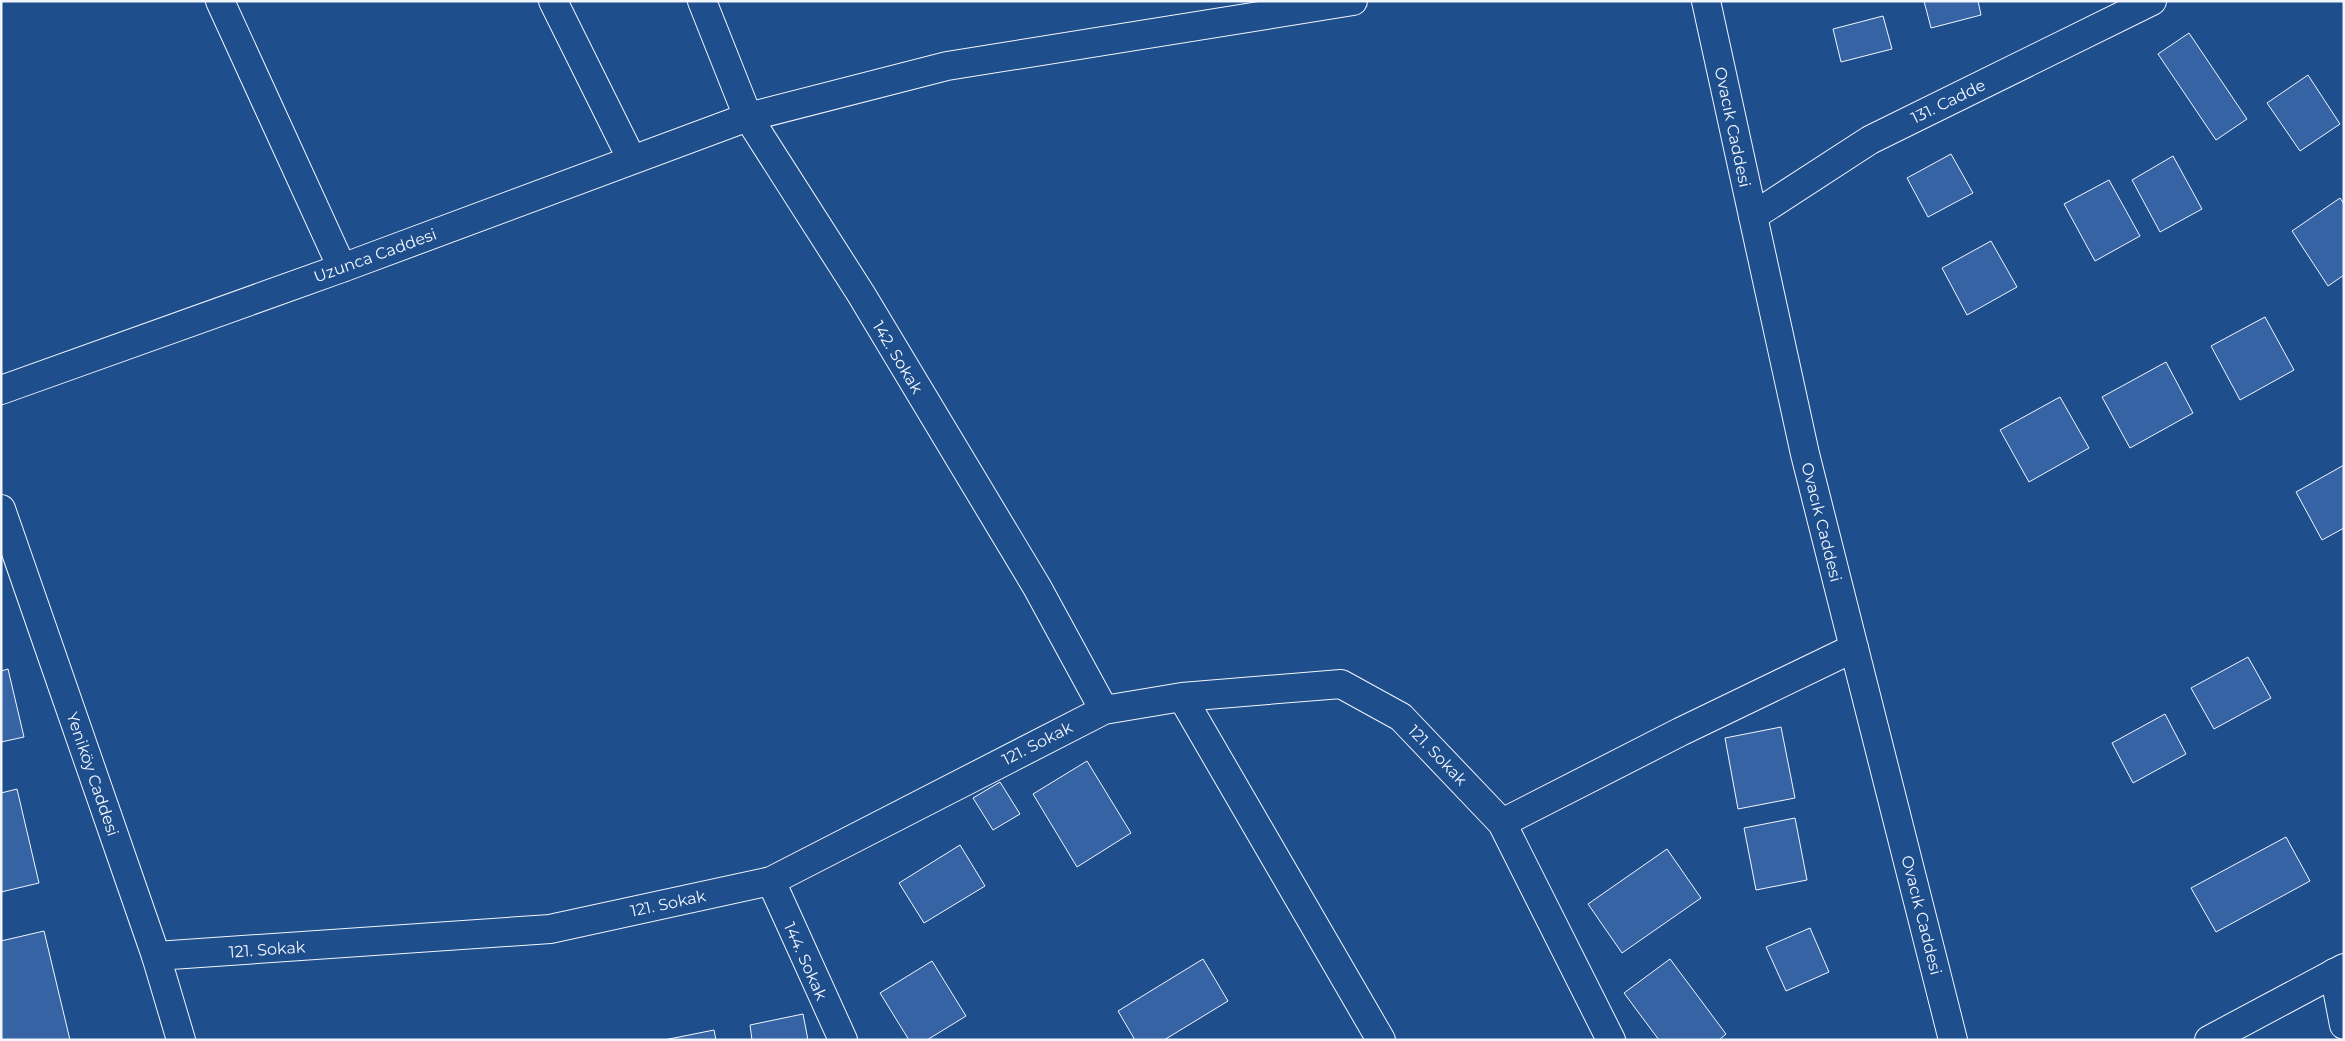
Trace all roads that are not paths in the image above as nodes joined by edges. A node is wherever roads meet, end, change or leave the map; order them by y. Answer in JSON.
{"nodes":[{"id":1,"x":220,"y":1,"type":"edge"},
{"id":2,"x":553,"y":1,"type":"edge"},
{"id":3,"x":702,"y":1,"type":"edge"},
{"id":4,"x":1353,"y":1,"type":"edge"},
{"id":5,"x":1706,"y":1,"type":"edge"},
{"id":6,"x":2152,"y":1,"type":"edge"},
{"id":7,"x":748,"y":117,"type":"junction"},
{"id":8,"x":632,"y":160,"type":"junction"},
{"id":9,"x":1753,"y":216,"type":"junction"},
{"id":10,"x":342,"y":268,"type":"junction"},
{"id":11,"x":1,"y":390,"type":"edge"},
{"id":12,"x":1,"y":509,"type":"edge"},
{"id":13,"x":1854,"y":648,"type":"junction"},
{"id":14,"x":1182,"y":697,"type":"junction"},
{"id":15,"x":1104,"y":710,"type":"junction"},
{"id":16,"x":1502,"y":823,"type":"junction"},
{"id":17,"x":770,"y":881,"type":"junction"},
{"id":18,"x":156,"y":956,"type":"junction"},
{"id":19,"x":2339,"y":970,"type":"edge"},
{"id":20,"x":2344,"y":1024,"type":"edge"},
{"id":21,"x":181,"y":1040,"type":"edge"},
{"id":22,"x":843,"y":1040,"type":"edge"},
{"id":23,"x":1381,"y":1040,"type":"edge"},
{"id":24,"x":1611,"y":1040,"type":"edge"},
{"id":25,"x":1953,"y":1040,"type":"edge"},
{"id":26,"x":2208,"y":1040,"type":"edge"}],
"edges":[{"from":1,"to":10,"type":"street"},
{"from":2,"to":8,"type":"street"},
{"from":3,"to":7,"type":"street","name":"142. Sokak"},
{"from":4,"to":7,"type":"street","name":"Uzunca Caddesi"},
{"from":5,"to":9,"type":"street","name":"Ovacık Caddesi"},
{"from":6,"to":9,"type":"street","name":"131. Cadde"},
{"from":7,"to":8,"type":"street","name":"Uzunca Caddesi"},
{"from":7,"to":15,"type":"street","name":"142. Sokak"},
{"from":8,"to":10,"type":"street","name":"Uzunca Caddesi"},
{"from":9,"to":13,"type":"street","name":"Ovacık Caddesi"},
{"from":10,"to":11,"type":"street","name":"Uzunca Caddesi"},
{"from":12,"to":18,"type":"street","name":"Yeniköy Caddesi"},
{"from":13,"to":16,"type":"street"},
{"from":13,"to":25,"type":"street","name":"Ovacık Caddesi"},
{"from":14,"to":15,"type":"street","name":"121. Sokak"},
{"from":14,"to":16,"type":"street","name":"121. Sokak"},
{"from":14,"to":23,"type":"street"},
{"from":15,"to":17,"type":"street","name":"121. Sokak"},
{"from":16,"to":24,"type":"street","name":"121. Sokak"},
{"from":17,"to":18,"type":"street","name":"121. Sokak"},
{"from":17,"to":22,"type":"street","name":"144. Sokak"},
{"from":18,"to":21,"type":"street","name":"Yeniköy Caddesi"},
{"from":19,"to":20,"type":"street"},
{"from":19,"to":26,"type":"street"}]}
